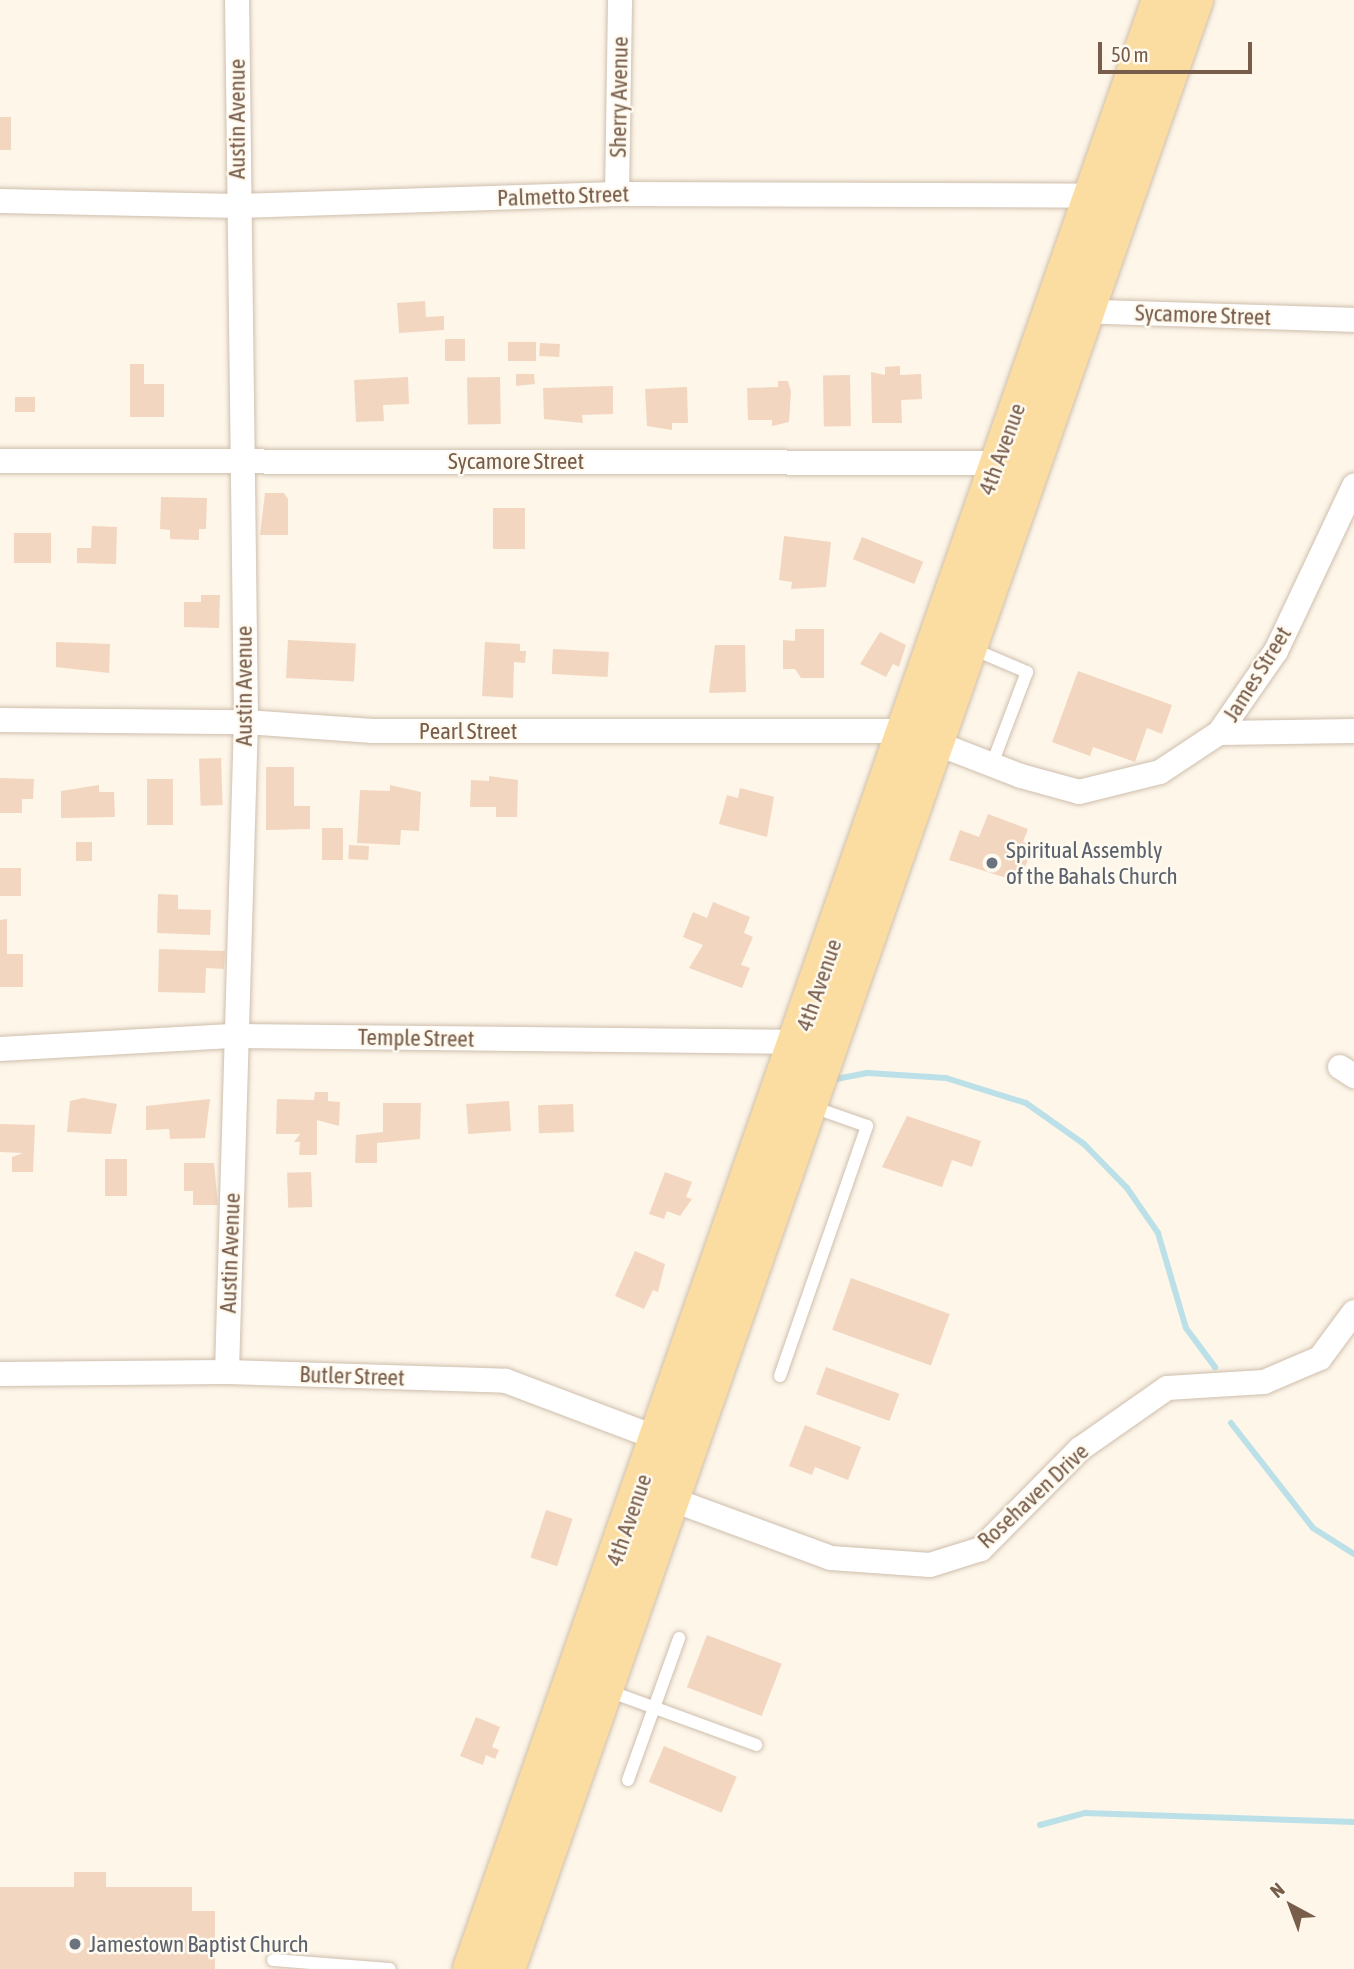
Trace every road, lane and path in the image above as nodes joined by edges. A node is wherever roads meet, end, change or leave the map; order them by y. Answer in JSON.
{"nodes":[{"id":1,"x":237,"y":0,"type":"edge"},
{"id":2,"x":620,"y":0,"type":"edge"},
{"id":3,"x":1161,"y":0,"type":"edge"},
{"id":4,"x":1194,"y":0,"type":"edge"},
{"id":5,"x":617,"y":194,"type":"junction"},
{"id":6,"x":1111,"y":196,"type":"junction"},
{"id":7,"x":0,"y":201,"type":"edge"},
{"id":8,"x":238,"y":206,"type":"junction"},
{"id":9,"x":1070,"y":311,"type":"junction"},
{"id":10,"x":1354,"y":320,"type":"edge"},
{"id":11,"x":247,"y":460,"type":"junction"},
{"id":12,"x":0,"y":461,"type":"edge"},
{"id":13,"x":1014,"y":463,"type":"junction"},
{"id":14,"x":1354,"y":486,"type":"edge"},
{"id":15,"x":968,"y":647,"type":"junction"},
{"id":16,"x":0,"y":720,"type":"edge"},
{"id":17,"x":246,"y":722,"type":"junction"},
{"id":18,"x":1354,"y":731,"type":"edge"},
{"id":19,"x":1219,"y":733,"type":"junction"},
{"id":20,"x":920,"y":735,"type":"junction"},
{"id":21,"x":992,"y":764,"type":"junction"},
{"id":22,"x":236,"y":1036,"type":"junction"},
{"id":23,"x":816,"y":1042,"type":"junction"},
{"id":24,"x":0,"y":1049,"type":"edge"},
{"id":25,"x":810,"y":1106,"type":"junction"},
{"id":26,"x":1354,"y":1312,"type":"edge"},
{"id":27,"x":227,"y":1372,"type":"junction"},
{"id":28,"x":0,"y":1374,"type":"edge"},
{"id":29,"x":780,"y":1376,"type":"dead end"},
{"id":30,"x":674,"y":1444,"type":"junction"},
{"id":31,"x":657,"y":1494,"type":"junction"},
{"id":32,"x":679,"y":1638,"type":"dead end"},
{"id":33,"x":606,"y":1690,"type":"junction"},
{"id":34,"x":654,"y":1707,"type":"junction"},
{"id":35,"x":756,"y":1745,"type":"dead end"},
{"id":36,"x":628,"y":1780,"type":"dead end"},
{"id":37,"x":273,"y":1959,"type":"dead end"},
{"id":38,"x":390,"y":1969,"type":"edge"},
{"id":39,"x":472,"y":1969,"type":"edge"},
{"id":40,"x":506,"y":1969,"type":"edge"}],
"edges":[{"from":1,"to":8,"type":"street","name":"Austin Avenue"},
{"from":2,"to":5,"type":"street","name":"Sherry Avenue"},
{"from":3,"to":6,"type":"main road","name":"4th Avenue"},
{"from":4,"to":6,"type":"main road","name":"4th Avenue"},
{"from":5,"to":6,"type":"street","name":"Palmetto Street"},
{"from":5,"to":8,"type":"street","name":"Palmetto Street"},
{"from":6,"to":9,"type":"main road","name":"4th Avenue"},
{"from":7,"to":8,"type":"street","name":"Palmetto Street"},
{"from":8,"to":11,"type":"street","name":"Austin Avenue"},
{"from":9,"to":10,"type":"street","name":"Sycamore Street"},
{"from":9,"to":13,"type":"main road","name":"4th Avenue"},
{"from":11,"to":12,"type":"street","name":"Sycamore Street"},
{"from":11,"to":13,"type":"street","name":"Sycamore Street"},
{"from":11,"to":17,"type":"street","name":"Austin Avenue"},
{"from":13,"to":15,"type":"main road","name":"4th Avenue"},
{"from":13,"to":20,"type":"main road","name":"4th Avenue"},
{"from":14,"to":19,"type":"street","name":"James Street"},
{"from":15,"to":20,"type":"main road","name":"4th Avenue"},
{"from":15,"to":21,"type":"lane"},
{"from":16,"to":17,"type":"street","name":"Pearl Street"},
{"from":17,"to":20,"type":"street","name":"Pearl Street"},
{"from":17,"to":22,"type":"street","name":"Austin Avenue"},
{"from":18,"to":19,"type":"street"},
{"from":19,"to":21,"type":"street","name":"James Street"},
{"from":20,"to":21,"type":"street","name":"James Street"},
{"from":20,"to":23,"type":"main road","name":"4th Avenue"},
{"from":22,"to":23,"type":"street","name":"Temple Street"},
{"from":22,"to":24,"type":"street","name":"Temple Street"},
{"from":22,"to":27,"type":"street","name":"Austin Avenue"},
{"from":23,"to":25,"type":"main road","name":"4th Avenue"},
{"from":23,"to":30,"type":"main road","name":"4th Avenue"},
{"from":25,"to":29,"type":"lane"},
{"from":25,"to":30,"type":"main road","name":"4th Avenue"},
{"from":26,"to":31,"type":"street","name":"Rosehaven Drive"},
{"from":27,"to":28,"type":"street","name":"Butler Street"},
{"from":27,"to":30,"type":"street","name":"Butler Street"},
{"from":30,"to":31,"type":"main road","name":"4th Avenue"},
{"from":31,"to":33,"type":"main road","name":"4th Avenue"},
{"from":31,"to":39,"type":"main road","name":"4th Avenue"},
{"from":32,"to":34,"type":"lane"},
{"from":33,"to":34,"type":"lane"},
{"from":33,"to":40,"type":"main road","name":"4th Avenue"},
{"from":34,"to":35,"type":"lane"},
{"from":34,"to":36,"type":"lane"},
{"from":37,"to":38,"type":"lane"}]}
